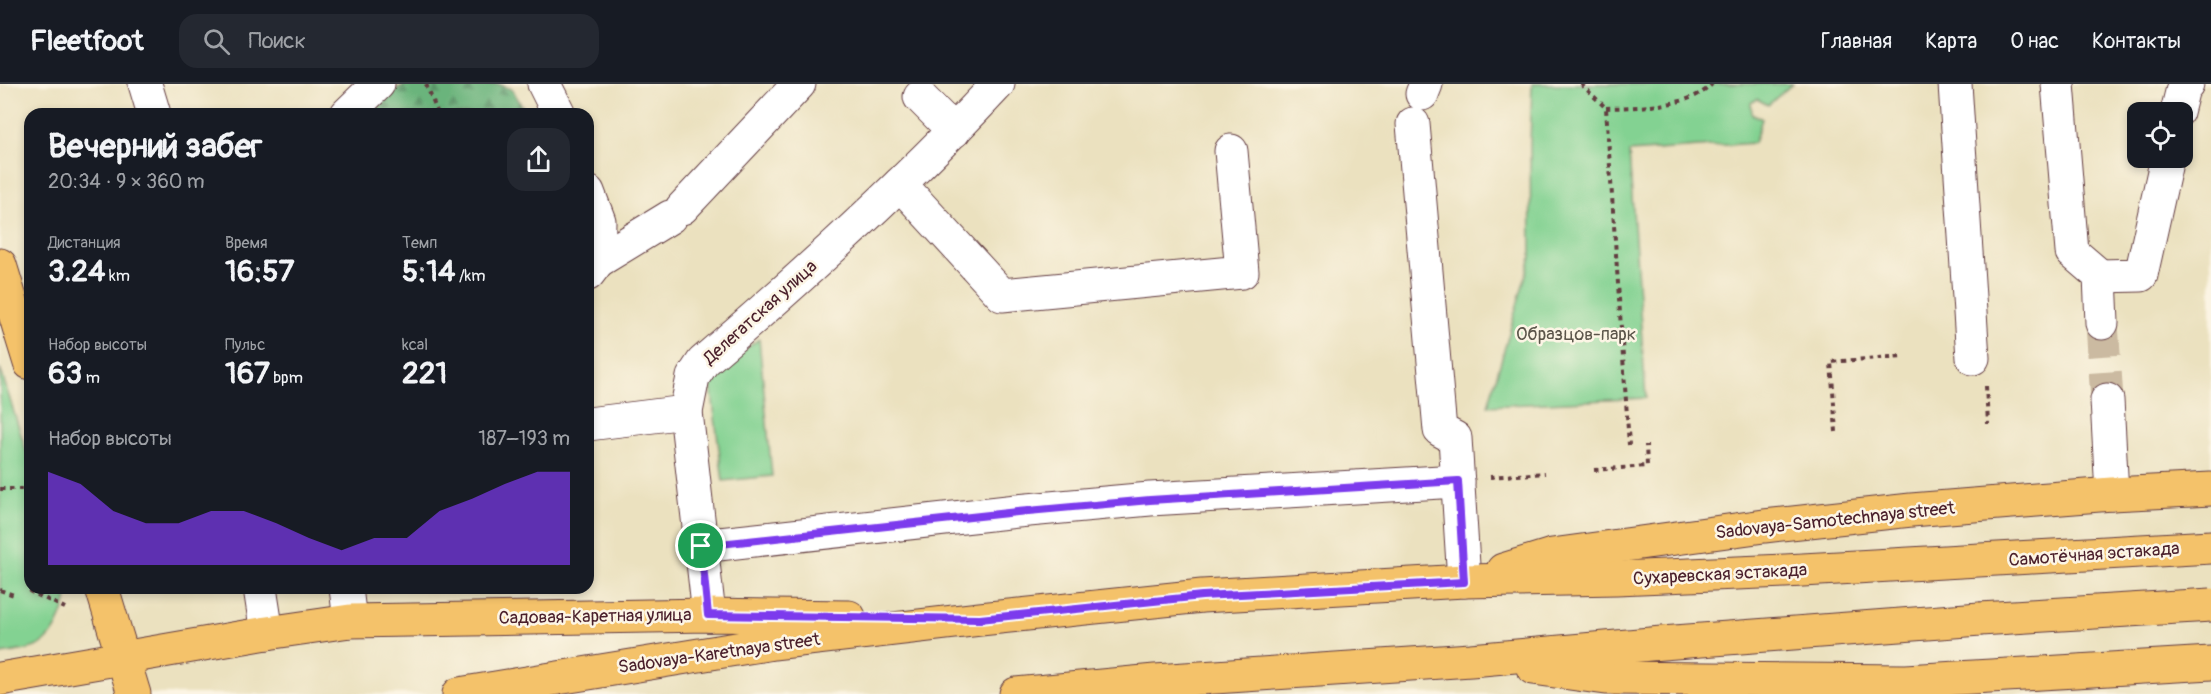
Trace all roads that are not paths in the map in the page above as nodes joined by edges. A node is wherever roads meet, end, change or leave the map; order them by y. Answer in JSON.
{"nodes":[{"id":1,"x":145,"y":84,"type":"edge"},
{"id":2,"x":378,"y":84,"type":"edge"},
{"id":3,"x":544,"y":84,"type":"edge"},
{"id":4,"x":799,"y":84,"type":"edge"},
{"id":5,"x":998,"y":84,"type":"edge"},
{"id":6,"x":1955,"y":84,"type":"edge"},
{"id":7,"x":2058,"y":84,"type":"edge"},
{"id":8,"x":2187,"y":84,"type":"edge"},
{"id":9,"x":920,"y":97,"type":"dead end"},
{"id":10,"x":2180,"y":102,"type":"edge"},
{"id":11,"x":152,"y":108,"type":"edge"},
{"id":12,"x":353,"y":108,"type":"edge"},
{"id":13,"x":556,"y":108,"type":"edge"},
{"id":14,"x":1413,"y":124,"type":"dead end"},
{"id":15,"x":954,"y":131,"type":"junction"},
{"id":16,"x":1231,"y":151,"type":"dead end"},
{"id":17,"x":2165,"y":168,"type":"edge"},
{"id":18,"x":900,"y":184,"type":"junction"},
{"id":19,"x":594,"y":208,"type":"edge"},
{"id":20,"x":594,"y":260,"type":"edge"},
{"id":21,"x":0,"y":265,"type":"edge"},
{"id":22,"x":594,"y":267,"type":"edge"},
{"id":23,"x":2100,"y":276,"type":"junction"},
{"id":24,"x":2102,"y":323,"type":"tunnel mouth"},
{"id":25,"x":24,"y":343,"type":"edge"},
{"id":26,"x":1973,"y":358,"type":"dead end"},
{"id":27,"x":2107,"y":400,"type":"tunnel mouth"},
{"id":28,"x":686,"y":412,"type":"junction"},
{"id":29,"x":594,"y":423,"type":"edge"},
{"id":30,"x":1458,"y":481,"type":"junction"},
{"id":31,"x":2211,"y":489,"type":"edge"},
{"id":32,"x":2112,"y":494,"type":"junction"},
{"id":33,"x":701,"y":546,"type":"junction"},
{"id":34,"x":2211,"y":547,"type":"edge"},
{"id":35,"x":1976,"y":561,"type":"joint"},
{"id":36,"x":1464,"y":582,"type":"junction"},
{"id":37,"x":104,"y":594,"type":"edge"},
{"id":38,"x":261,"y":594,"type":"edge"},
{"id":39,"x":347,"y":594,"type":"edge"},
{"id":40,"x":2211,"y":605,"type":"edge"},
{"id":41,"x":708,"y":615,"type":"junction"},
{"id":42,"x":980,"y":619,"type":"junction"},
{"id":43,"x":350,"y":621,"type":"junction"},
{"id":44,"x":267,"y":633,"type":"junction"},
{"id":45,"x":123,"y":658,"type":"junction"},
{"id":46,"x":1471,"y":660,"type":"junction"},
{"id":47,"x":2211,"y":663,"type":"edge"},
{"id":48,"x":0,"y":679,"type":"edge"},
{"id":49,"x":1776,"y":681,"type":"junction"},
{"id":50,"x":134,"y":694,"type":"edge"},
{"id":51,"x":459,"y":694,"type":"edge"},
{"id":52,"x":1016,"y":694,"type":"edge"},
{"id":53,"x":1705,"y":694,"type":"edge"}],
"edges":[{"from":1,"to":11,"type":"street"},
{"from":2,"to":12,"type":"street"},
{"from":3,"to":13,"type":"street"},
{"from":4,"to":22,"type":"street"},
{"from":5,"to":15,"type":"street","name":"Делегатская улица"},
{"from":6,"to":26,"type":"street"},
{"from":7,"to":23,"type":"street"},
{"from":8,"to":10,"type":"street"},
{"from":9,"to":15,"type":"street"},
{"from":14,"to":30,"type":"street"},
{"from":15,"to":18,"type":"street","name":"Делегатская улица"},
{"from":16,"to":18,"type":"street"},
{"from":17,"to":23,"type":"street"},
{"from":18,"to":28,"type":"street","name":"Делегатская улица"},
{"from":19,"to":20,"type":"street"},
{"from":21,"to":25,"type":"main road"},
{"from":23,"to":24,"type":"street"},
{"from":27,"to":32,"type":"street"},
{"from":28,"to":29,"type":"street"},
{"from":28,"to":33,"type":"street","name":"Делегатская улица"},
{"from":30,"to":33,"type":"street"},
{"from":30,"to":36,"type":"street"},
{"from":31,"to":32,"type":"main road","name":"Sadovaya-Samotechnaya street"},
{"from":32,"to":36,"type":"main road","name":"Sadovaya-Samotechnaya street"},
{"from":33,"to":41,"type":"street","name":"Делегатская улица"},
{"from":34,"to":35,"type":"main road","name":"Самотёчная эстакада"},
{"from":35,"to":36,"type":"main road","name":"Сухаревская эстакада"},
{"from":36,"to":42,"type":"main road","name":"Садовая-Каретная улица"},
{"from":37,"to":45,"type":"main road"},
{"from":38,"to":44,"type":"street"},
{"from":39,"to":43,"type":"street"},
{"from":40,"to":46,"type":"main road","bridge":true},
{"from":41,"to":42,"type":"main road","name":"Садовая-Каретная улица"},
{"from":41,"to":43,"type":"main road","name":"Садовая-Каретная улица"},
{"from":42,"to":51,"type":"main road","name":"Sadovaya-Karetnaya street"},
{"from":43,"to":44,"type":"main road","name":"Садовая-Каретная улица"},
{"from":44,"to":45,"type":"main road","name":"Садовая-Каретная улица"},
{"from":45,"to":48,"type":"main road","name":"Садовая-Каретная улица"},
{"from":45,"to":50,"type":"main road"},
{"from":46,"to":49,"type":"main road"},
{"from":46,"to":52,"type":"main road"},
{"from":47,"to":49,"type":"main road"},
{"from":49,"to":53,"type":"street"}]}
